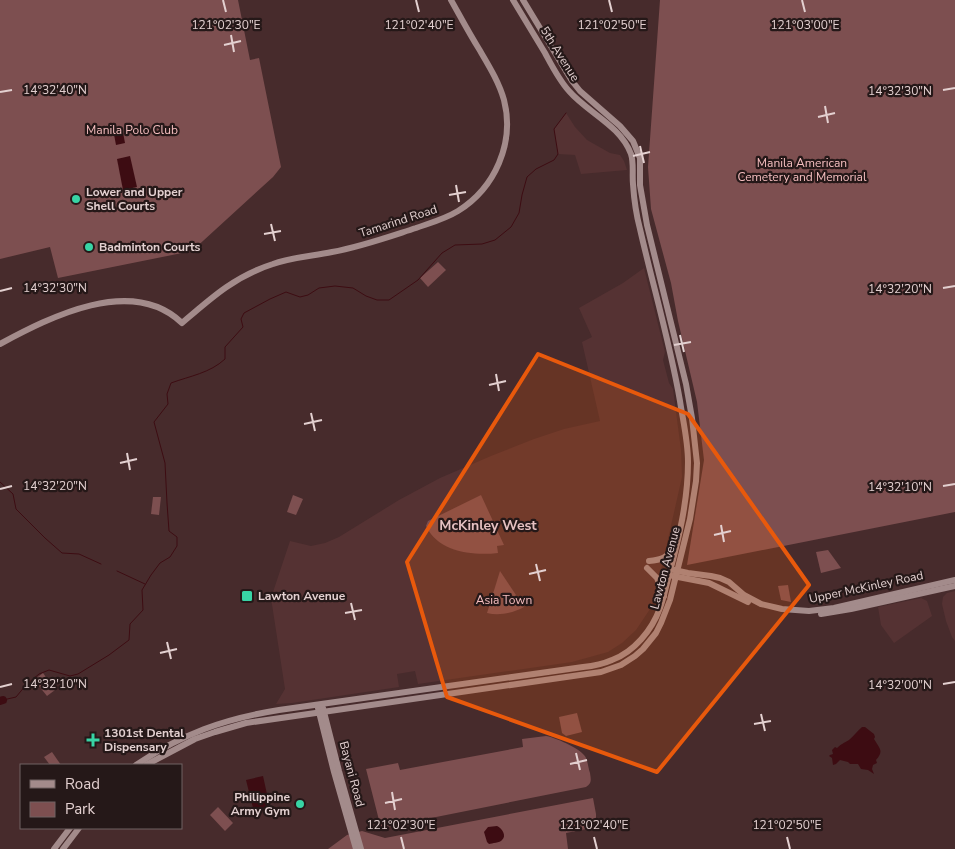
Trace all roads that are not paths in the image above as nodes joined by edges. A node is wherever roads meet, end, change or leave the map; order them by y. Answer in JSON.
{"nodes":[{"id":1,"x":450,"y":0,"type":"edge"},
{"id":2,"x":514,"y":0,"type":"edge"},
{"id":3,"x":523,"y":0,"type":"edge"},
{"id":4,"x":640,"y":158,"type":"joint"},
{"id":5,"x":632,"y":159,"type":"joint"},
{"id":6,"x":0,"y":344,"type":"edge"},
{"id":7,"x":678,"y":539,"type":"junction"},
{"id":8,"x":673,"y":573,"type":"junction"},
{"id":9,"x":955,"y":580,"type":"edge"},
{"id":10,"x":955,"y":586,"type":"edge"},
{"id":11,"x":664,"y":596,"type":"junction"},
{"id":12,"x":321,"y":708,"type":"junction"},
{"id":13,"x":338,"y":709,"type":"junction"},
{"id":14,"x":308,"y":714,"type":"junction"},
{"id":15,"x":325,"y":727,"type":"junction"},
{"id":16,"x":138,"y":764,"type":"edge"},
{"id":17,"x":148,"y":764,"type":"edge"},
{"id":18,"x":337,"y":772,"type":"junction"},
{"id":19,"x":69,"y":829,"type":"edge"},
{"id":20,"x":78,"y":829,"type":"edge"},
{"id":21,"x":54,"y":849,"type":"edge"},
{"id":22,"x":63,"y":849,"type":"edge"},
{"id":23,"x":356,"y":849,"type":"edge"},
{"id":24,"x":361,"y":849,"type":"edge"}],
"edges":[{"from":1,"to":6,"type":"main road","name":"Tamarind Road"},
{"from":2,"to":5,"type":"main road","name":"5th Avenue"},
{"from":3,"to":4,"type":"main road","name":"5th Avenue"},
{"from":4,"to":8,"type":"main road","name":"Lawton Avenue"},
{"from":5,"to":7,"type":"main road","name":"Lawton Avenue"},
{"from":7,"to":8,"type":"main road","name":"Lawton Avenue"},
{"from":7,"to":11,"type":"main road"},
{"from":8,"to":9,"type":"main road","name":"Upper McKinley Road"},
{"from":8,"to":10,"type":"main road","name":"Upper McKinley Road"},
{"from":8,"to":11,"type":"main road","name":"Lawton Avenue"},
{"from":8,"to":13,"type":"main road","name":"Lawton Avenue"},
{"from":11,"to":12,"type":"main road","name":"Lawton Avenue"},
{"from":12,"to":13,"type":"main road","name":"Lawton Avenue"},
{"from":12,"to":14,"type":"main road","name":"Lawton Avenue"},
{"from":12,"to":15,"type":"main road","name":"Bayani Road"},
{"from":12,"to":16,"type":"main road","name":"Lawton Avenue"},
{"from":13,"to":15,"type":"main road"},
{"from":14,"to":15,"type":"main road"},
{"from":14,"to":17,"type":"main road","name":"Lawton Avenue"},
{"from":15,"to":18,"type":"main road","name":"Bayani Road"},
{"from":18,"to":23,"type":"main road","name":"Bayani Road"},
{"from":18,"to":24,"type":"main road","name":"Bayani Road"},
{"from":19,"to":21,"type":"main road"},
{"from":20,"to":22,"type":"main road"}]}
